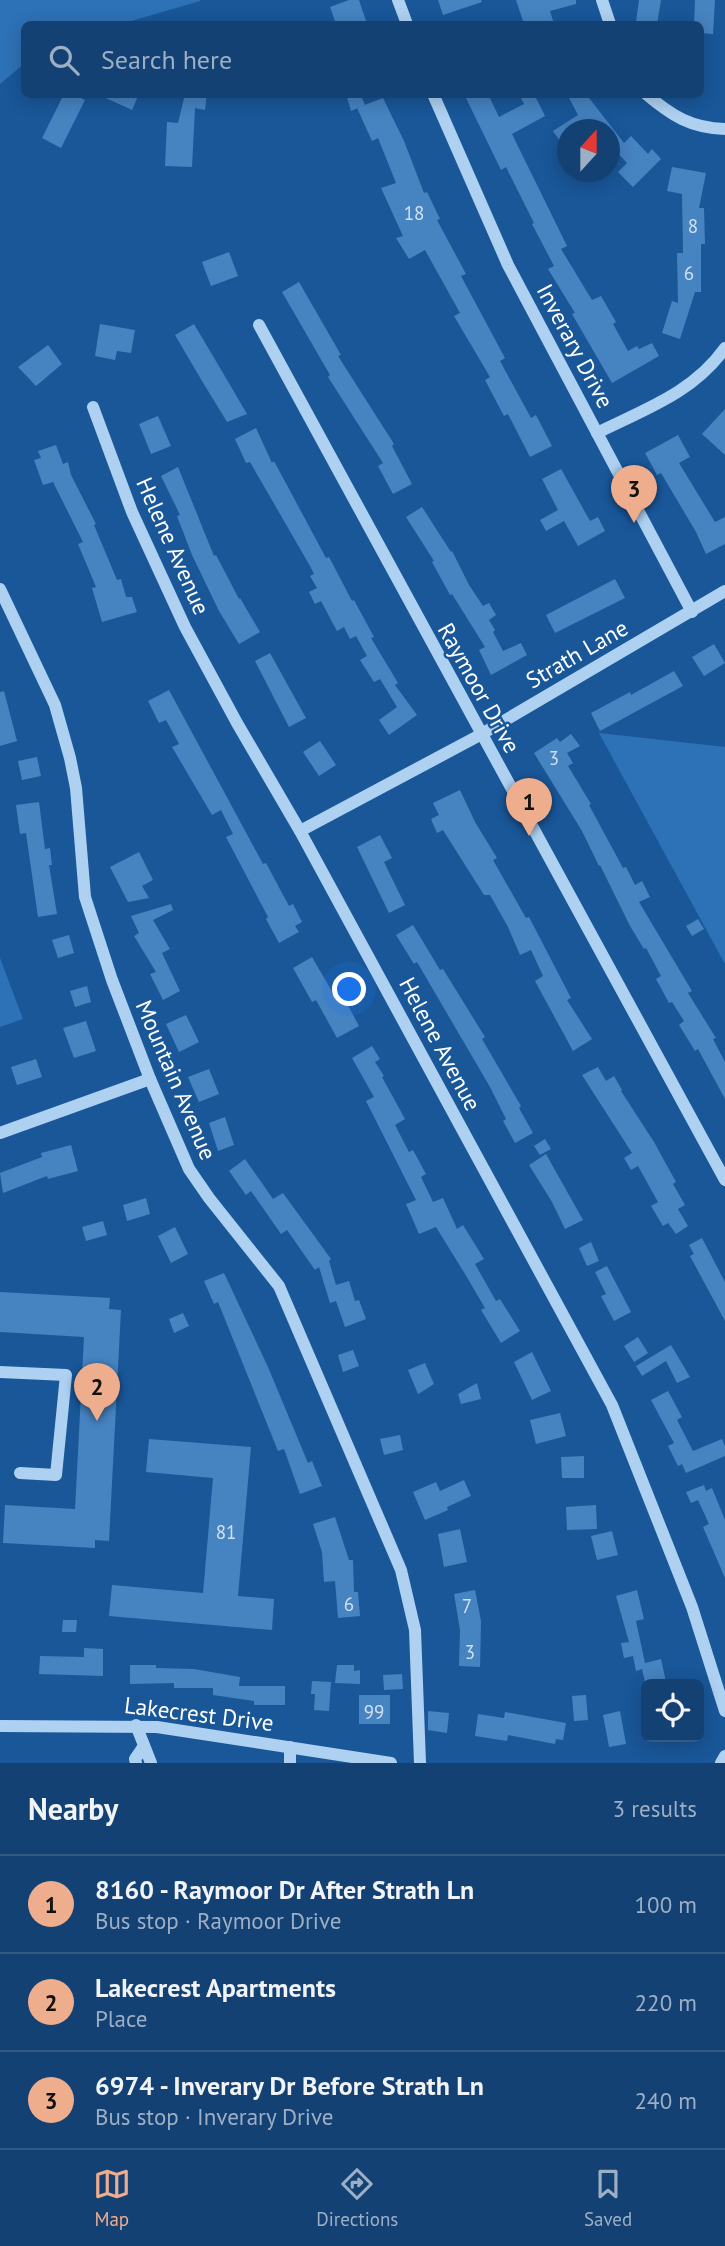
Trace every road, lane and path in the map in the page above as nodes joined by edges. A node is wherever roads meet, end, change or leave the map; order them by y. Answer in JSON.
{"nodes":[{"id":1,"x":398,"y":0,"type":"edge"},
{"id":2,"x":602,"y":0,"type":"edge"},
{"id":3,"x":406,"y":21,"type":"edge"},
{"id":4,"x":609,"y":21,"type":"edge"},
{"id":5,"x":434,"y":98,"type":"edge"},
{"id":6,"x":651,"y":98,"type":"edge"},
{"id":7,"x":725,"y":130,"type":"edge"},
{"id":8,"x":259,"y":325,"type":"dead end"},
{"id":9,"x":725,"y":348,"type":"edge"},
{"id":10,"x":93,"y":407,"type":"dead end"},
{"id":11,"x":597,"y":433,"type":"junction"},
{"id":12,"x":0,"y":589,"type":"edge"},
{"id":13,"x":725,"y":592,"type":"edge"},
{"id":14,"x":692,"y":612,"type":"junction"},
{"id":15,"x":481,"y":735,"type":"junction"},
{"id":16,"x":300,"y":831,"type":"junction"},
{"id":17,"x":150,"y":1079,"type":"junction"},
{"id":18,"x":0,"y":1133,"type":"edge"},
{"id":19,"x":725,"y":1180,"type":"edge"},
{"id":20,"x":0,"y":1372,"type":"edge"},
{"id":21,"x":20,"y":1473,"type":"dead end"},
{"id":22,"x":725,"y":1711,"type":"edge"},
{"id":23,"x":136,"y":1725,"type":"junction"},
{"id":24,"x":0,"y":1726,"type":"edge"},
{"id":25,"x":144,"y":1746,"type":"junction"},
{"id":26,"x":290,"y":1747,"type":"junction"},
{"id":27,"x":725,"y":1756,"type":"edge"},
{"id":28,"x":136,"y":1763,"type":"edge"},
{"id":29,"x":151,"y":1763,"type":"edge"},
{"id":30,"x":289,"y":1763,"type":"edge"},
{"id":31,"x":391,"y":1763,"type":"edge"},
{"id":32,"x":420,"y":1763,"type":"edge"},
{"id":33,"x":721,"y":1763,"type":"edge"}],
"edges":[{"from":1,"to":3,"type":"street"},
{"from":2,"to":4,"type":"street"},
{"from":5,"to":11,"type":"street","name":"Inverary Drive"},
{"from":6,"to":7,"type":"street"},
{"from":8,"to":15,"type":"street","name":"Raymoor Drive"},
{"from":9,"to":11,"type":"street"},
{"from":10,"to":16,"type":"street","name":"Helene Avenue"},
{"from":11,"to":14,"type":"street","name":"Inverary Drive"},
{"from":12,"to":17,"type":"street","name":"Mountain Avenue"},
{"from":13,"to":14,"type":"street","name":"Strath Lane"},
{"from":14,"to":15,"type":"street","name":"Strath Lane"},
{"from":15,"to":16,"type":"street","name":"Strath Lane"},
{"from":15,"to":19,"type":"street","name":"Raymoor Drive"},
{"from":16,"to":22,"type":"street","name":"Helene Avenue"},
{"from":17,"to":18,"type":"street"},
{"from":17,"to":32,"type":"street","name":"Mountain Avenue"},
{"from":20,"to":21,"type":"street"},
{"from":23,"to":24,"type":"street","name":"Lakecrest Drive"},
{"from":23,"to":25,"type":"street"},
{"from":23,"to":26,"type":"street","name":"Lakecrest Drive"},
{"from":25,"to":28,"type":"street"},
{"from":25,"to":29,"type":"street"},
{"from":26,"to":30,"type":"street"},
{"from":26,"to":31,"type":"street","name":"Lakecrest Drive"},
{"from":27,"to":33,"type":"street"}]}
